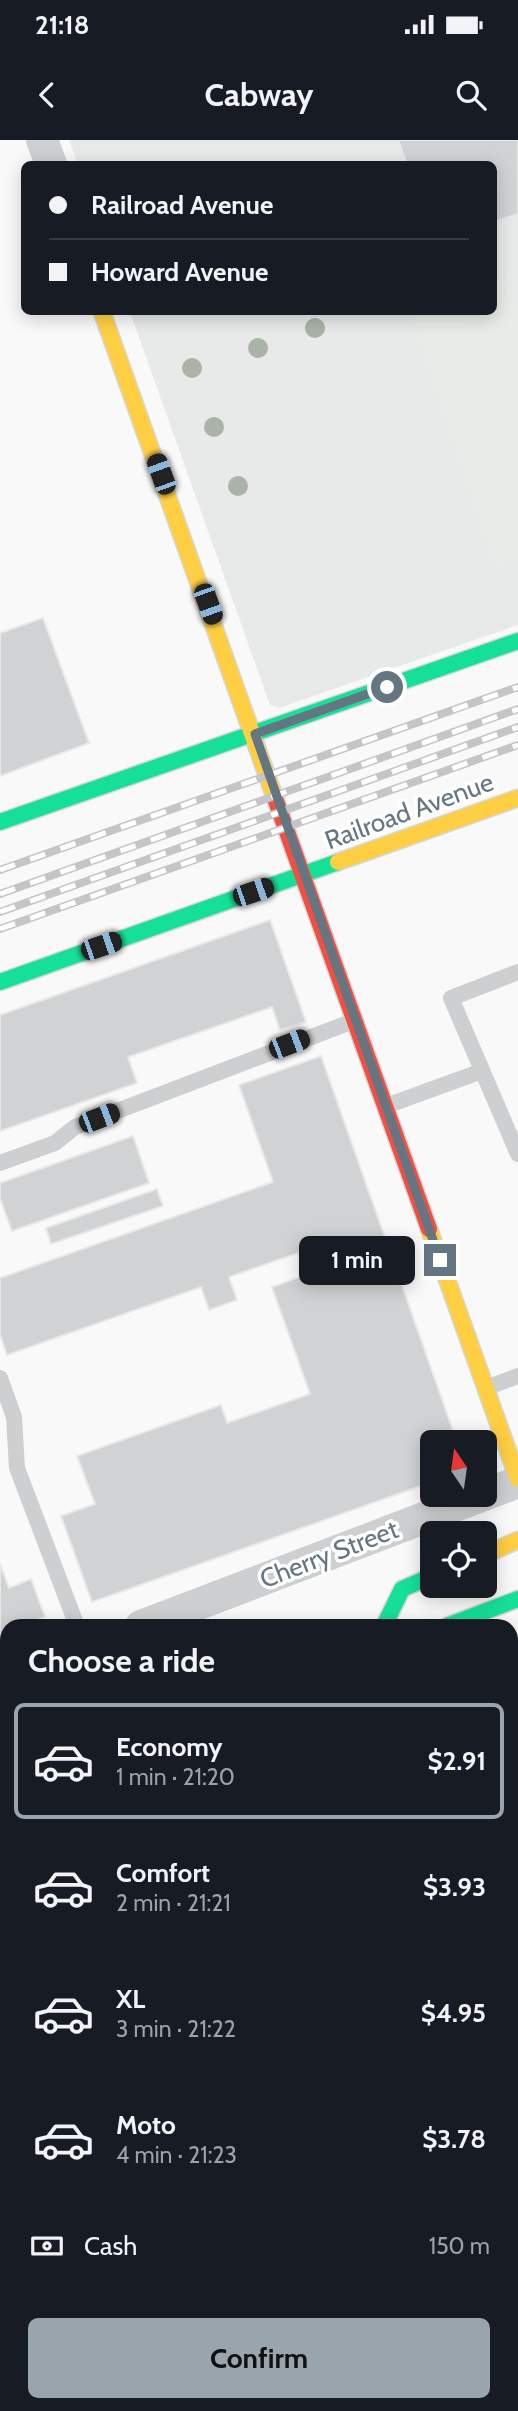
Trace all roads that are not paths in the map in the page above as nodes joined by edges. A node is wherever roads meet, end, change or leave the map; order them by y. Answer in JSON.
{"nodes":[{"id":1,"x":42,"y":140,"type":"edge"},
{"id":2,"x":50,"y":161,"type":"edge"},
{"id":3,"x":103,"y":315,"type":"edge"},
{"id":4,"x":518,"y":641,"type":"edge"},
{"id":5,"x":255,"y":734,"type":"junction"},
{"id":6,"x":518,"y":798,"type":"edge"},
{"id":7,"x":0,"y":822,"type":"edge"},
{"id":8,"x":304,"y":874,"type":"junction"},
{"id":9,"x":518,"y":972,"type":"edge"},
{"id":10,"x":0,"y":982,"type":"edge"},
{"id":11,"x":356,"y":1020,"type":"junction"},
{"id":12,"x":482,"y":1071,"type":"junction"},
{"id":13,"x":386,"y":1106,"type":"junction"},
{"id":14,"x":518,"y":1154,"type":"edge"},
{"id":15,"x":0,"y":1163,"type":"edge"},
{"id":16,"x":518,"y":1376,"type":"edge"},
{"id":17,"x":0,"y":1378,"type":"edge"},
{"id":18,"x":486,"y":1388,"type":"junction"},
{"id":19,"x":518,"y":1480,"type":"edge"},
{"id":20,"x":518,"y":1540,"type":"edge"},
{"id":21,"x":497,"y":1550,"type":"edge"},
{"id":22,"x":420,"y":1581,"type":"edge"},
{"id":23,"x":518,"y":1599,"type":"edge"},
{"id":24,"x":73,"y":1619,"type":"edge"},
{"id":25,"x":159,"y":1619,"type":"edge"},
{"id":26,"x":386,"y":1619,"type":"edge"},
{"id":27,"x":465,"y":1619,"type":"edge"}],
"edges":[{"from":1,"to":2,"type":"street"},
{"from":3,"to":5,"type":"main road"},
{"from":4,"to":5,"type":"main road"},
{"from":5,"to":7,"type":"main road"},
{"from":5,"to":8,"type":"main road"},
{"from":6,"to":8,"type":"main road","name":"Railroad Avenue"},
{"from":8,"to":10,"type":"main road","name":"Railroad Avenue"},
{"from":8,"to":11,"type":"main road"},
{"from":9,"to":12,"type":"lane"},
{"from":11,"to":13,"type":"main road"},
{"from":11,"to":15,"type":"lane"},
{"from":12,"to":13,"type":"lane"},
{"from":12,"to":14,"type":"lane"},
{"from":13,"to":18,"type":"main road"},
{"from":16,"to":18,"type":"lane"},
{"from":17,"to":24,"type":"lane"},
{"from":18,"to":19,"type":"main road"},
{"from":19,"to":25,"type":"street","name":"Cherry Street"},
{"from":20,"to":21,"type":"main road"},
{"from":22,"to":26,"type":"main road"},
{"from":23,"to":27,"type":"main road"}]}
